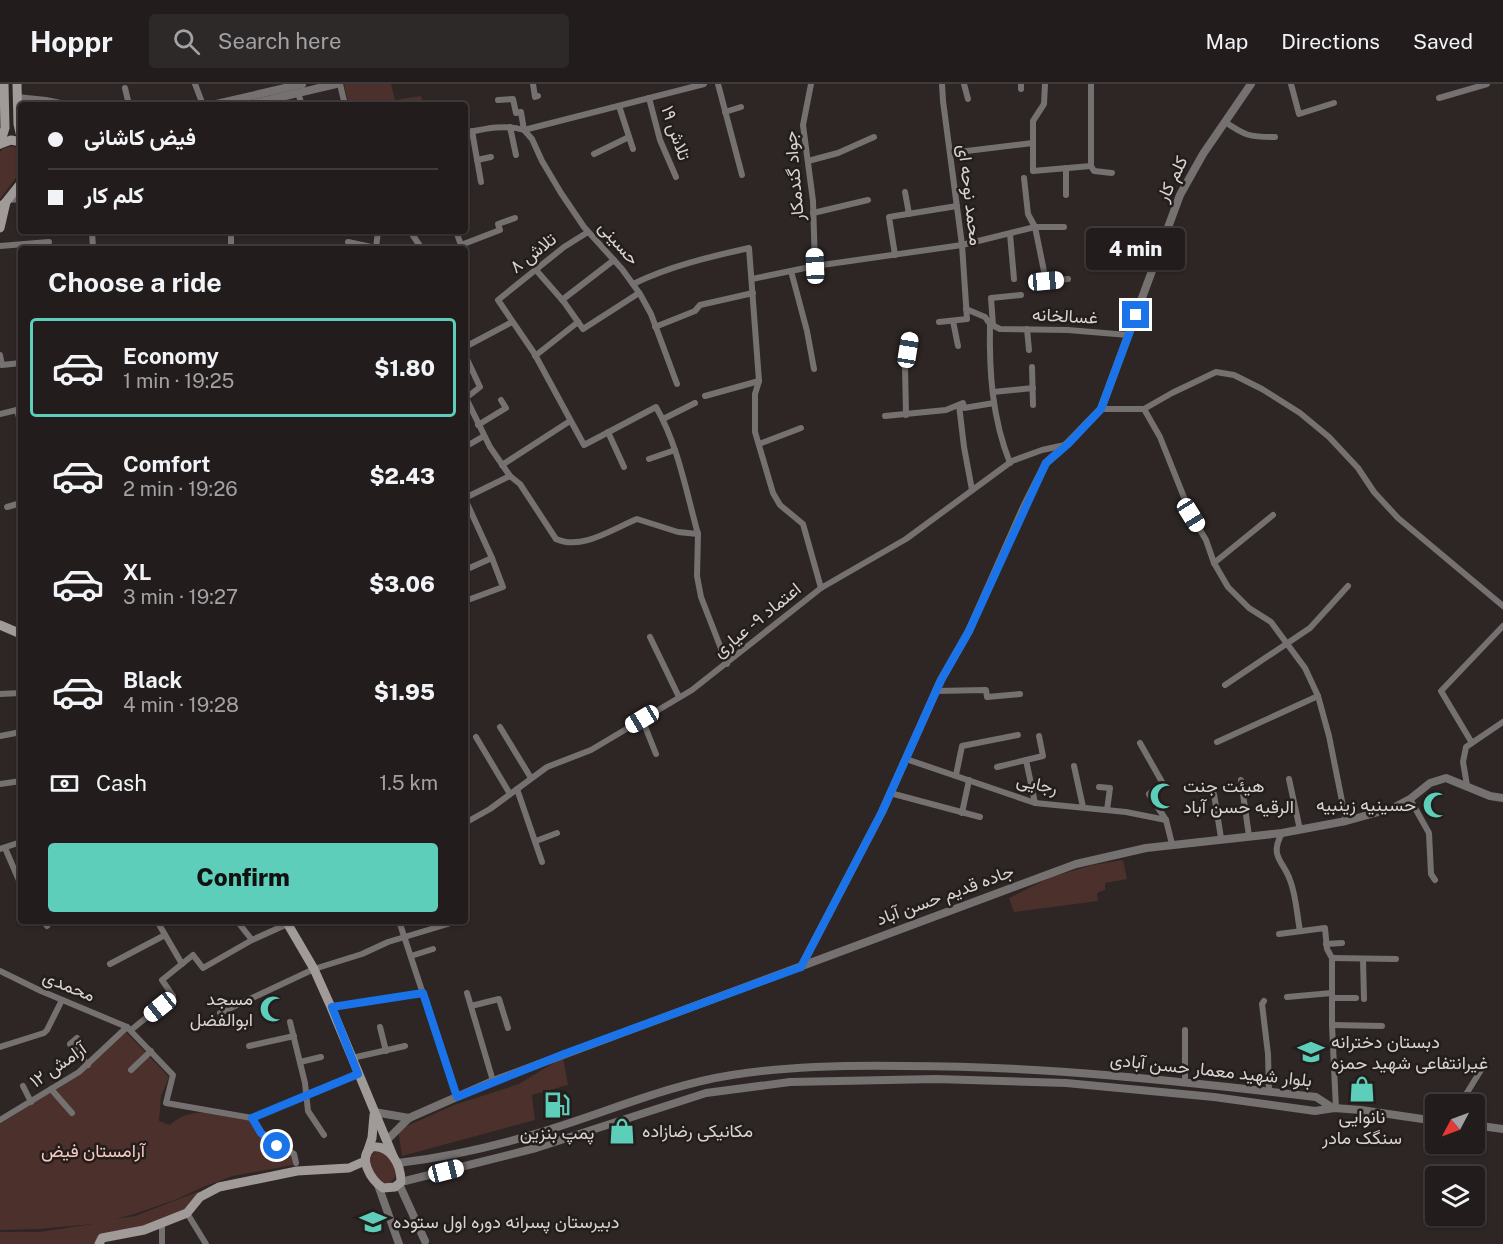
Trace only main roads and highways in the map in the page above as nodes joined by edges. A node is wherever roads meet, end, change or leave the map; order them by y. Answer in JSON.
{"nodes":[{"id":1,"x":4,"y":84,"type":"edge"},
{"id":2,"x":16,"y":84,"type":"edge"},
{"id":3,"x":18,"y":124,"type":"edge"},
{"id":4,"x":2,"y":128,"type":"edge"},
{"id":5,"x":18,"y":141,"type":"edge"},
{"id":6,"x":0,"y":144,"type":"edge"},
{"id":7,"x":18,"y":187,"type":"edge"},
{"id":8,"x":5,"y":203,"type":"edge"},
{"id":9,"x":0,"y":228,"type":"edge"},
{"id":10,"x":0,"y":625,"type":"edge"},
{"id":11,"x":18,"y":633,"type":"edge"},
{"id":12,"x":290,"y":924,"type":"edge"},
{"id":13,"x":374,"y":1112,"type":"junction"},
{"id":14,"x":368,"y":1150,"type":"junction"},
{"id":15,"x":395,"y":1159,"type":"junction"},
{"id":16,"x":365,"y":1161,"type":"junction"},
{"id":17,"x":99,"y":1244,"type":"edge"}],
"edges":[{"from":1,"to":4,"type":"main road"},
{"from":2,"to":3,"type":"main road"},
{"from":4,"to":6,"type":"main road"},
{"from":5,"to":6,"type":"main road"},
{"from":7,"to":8,"type":"main road"},
{"from":8,"to":9,"type":"main road"},
{"from":10,"to":11,"type":"main road"},
{"from":12,"to":13,"type":"main road"},
{"from":13,"to":14,"type":"main road"},
{"from":13,"to":15,"type":"main road"},
{"from":14,"to":15,"type":"main road"},
{"from":14,"to":16,"type":"main road"},
{"from":15,"to":16,"type":"main road"},
{"from":16,"to":17,"type":"main road"}]}
